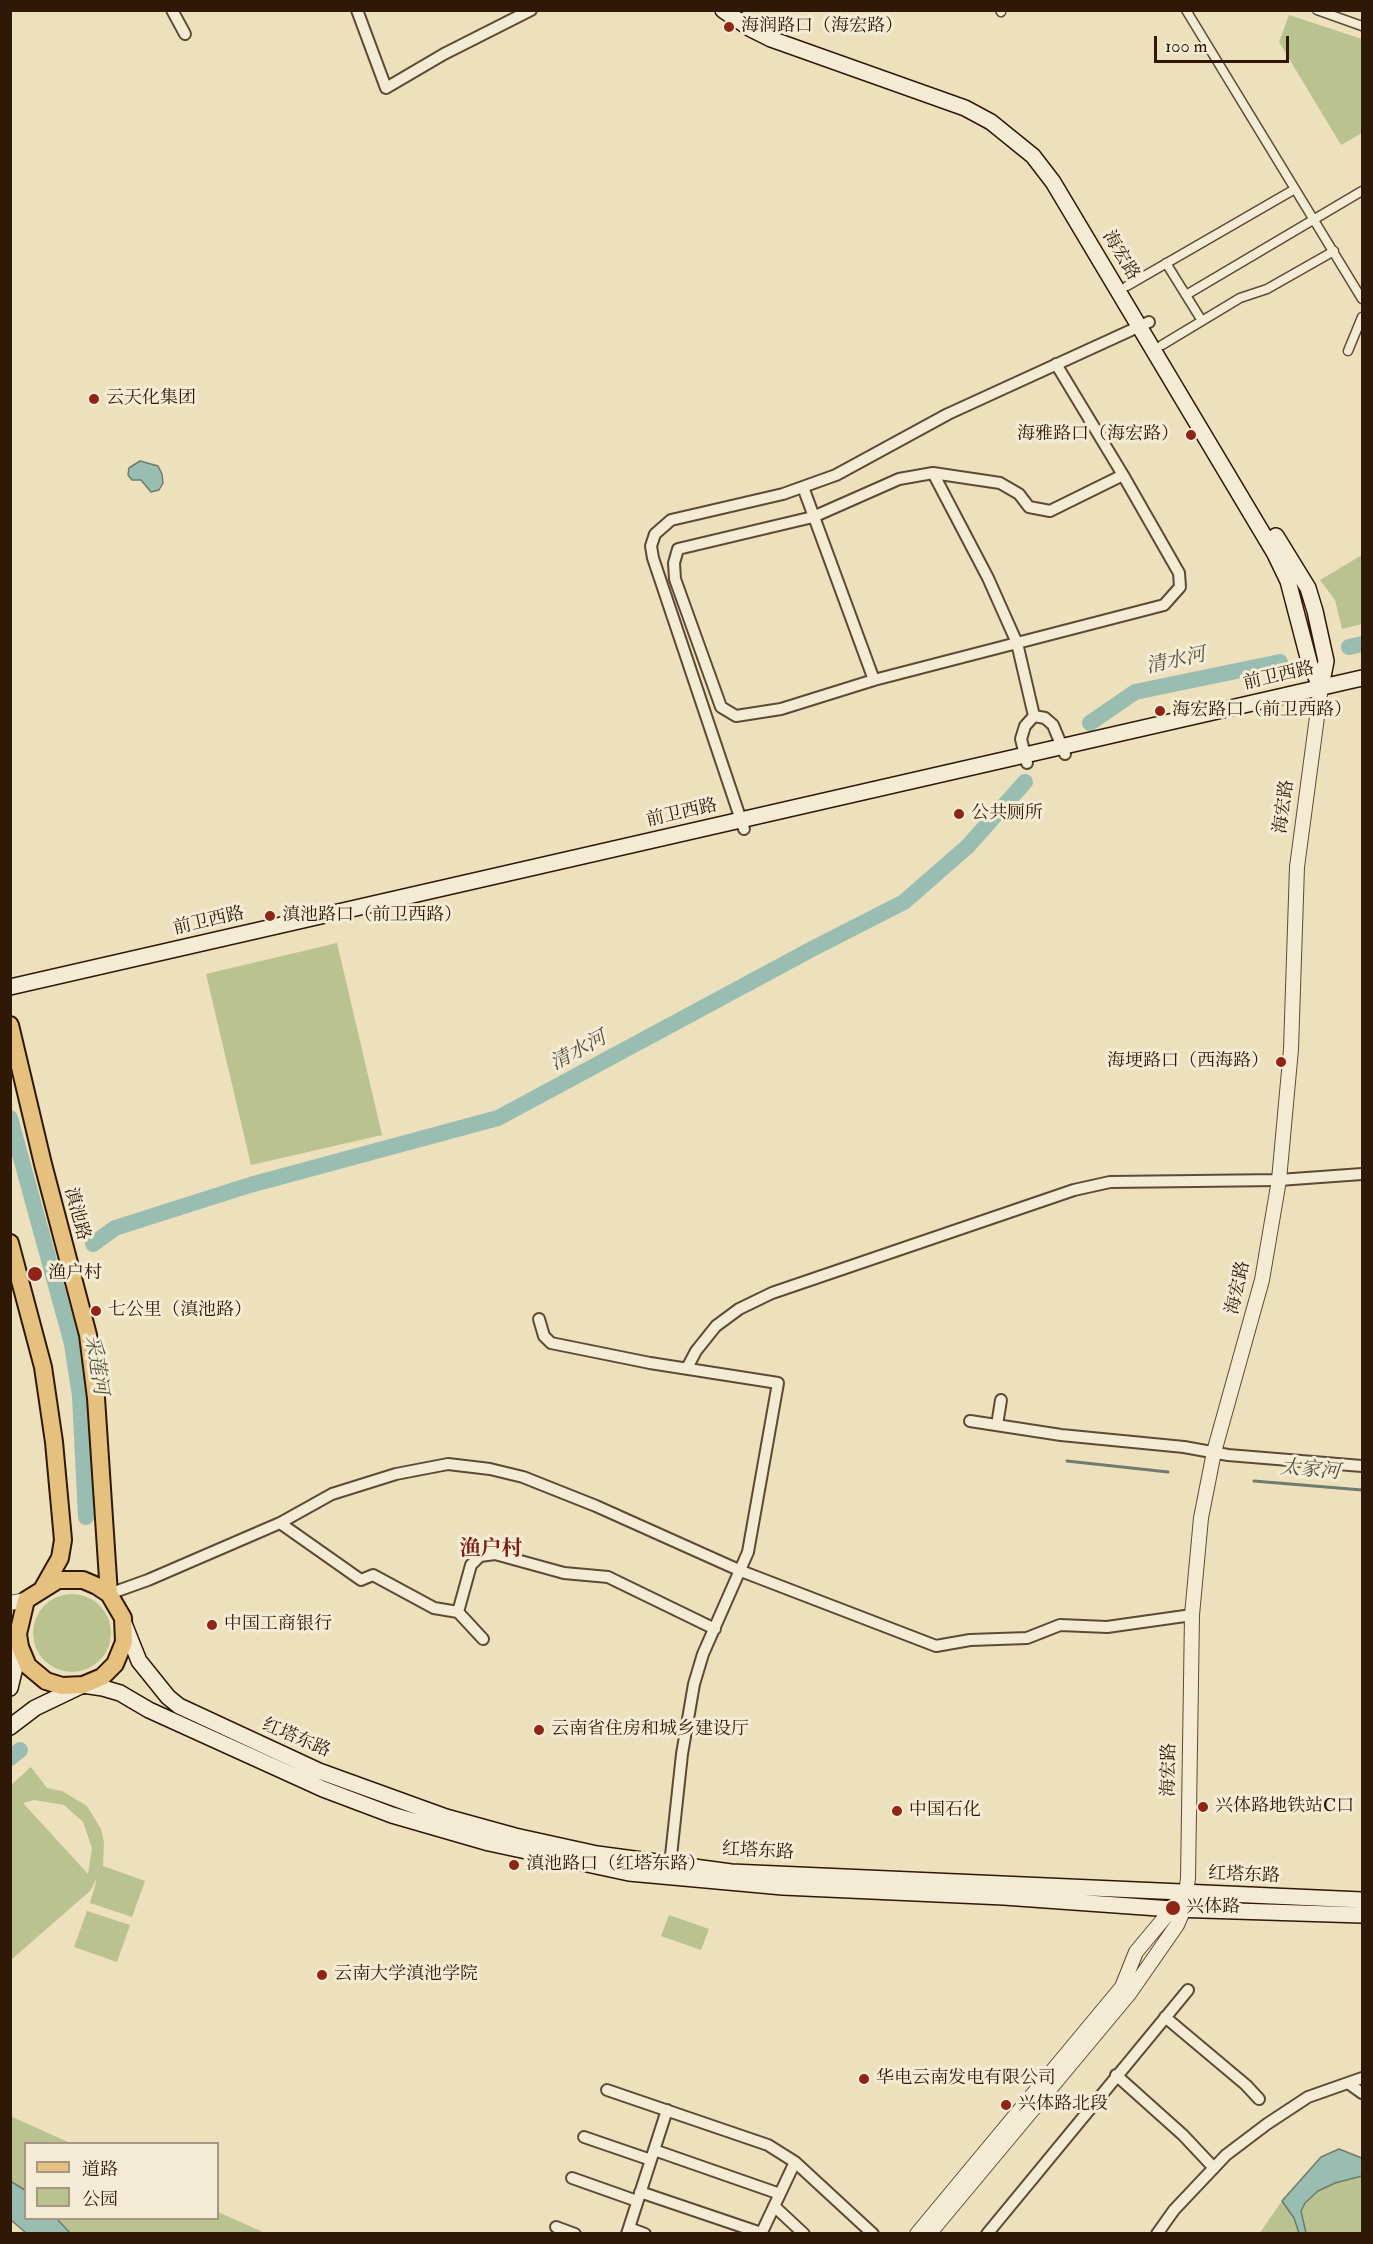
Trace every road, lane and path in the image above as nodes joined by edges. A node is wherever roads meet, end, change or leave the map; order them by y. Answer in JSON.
{"nodes":[{"id":1,"x":172,"y":10,"type":"edge"},
{"id":2,"x":357,"y":10,"type":"edge"},
{"id":3,"x":531,"y":10,"type":"edge"},
{"id":4,"x":723,"y":10,"type":"edge"},
{"id":5,"x":740,"y":10,"type":"edge"},
{"id":6,"x":1186,"y":10,"type":"edge"},
{"id":7,"x":1317,"y":10,"type":"edge"},
{"id":8,"x":1362,"y":26,"type":"edge"},
{"id":9,"x":185,"y":34,"type":"dead end"},
{"id":10,"x":1295,"y":189,"type":"junction"},
{"id":11,"x":1362,"y":191,"type":"edge"},
{"id":12,"x":1314,"y":219,"type":"junction"},
{"id":13,"x":1334,"y":251,"type":"junction"},
{"id":14,"x":1166,"y":263,"type":"junction"},
{"id":15,"x":1127,"y":286,"type":"junction"},
{"id":16,"x":1185,"y":295,"type":"junction"},
{"id":17,"x":1362,"y":299,"type":"edge"},
{"id":18,"x":1362,"y":317,"type":"edge"},
{"id":19,"x":1202,"y":321,"type":"junction"},
{"id":20,"x":1144,"y":325,"type":"junction"},
{"id":21,"x":1162,"y":345,"type":"junction"},
{"id":22,"x":1348,"y":351,"type":"dead end"},
{"id":23,"x":1056,"y":364,"type":"junction"},
{"id":24,"x":933,"y":473,"type":"junction"},
{"id":25,"x":1123,"y":475,"type":"junction"},
{"id":26,"x":803,"y":487,"type":"junction"},
{"id":27,"x":813,"y":517,"type":"junction"},
{"id":28,"x":1017,"y":643,"type":"junction"},
{"id":29,"x":1362,"y":678,"type":"edge"},
{"id":30,"x":874,"y":680,"type":"junction"},
{"id":31,"x":1362,"y":687,"type":"edge"},
{"id":32,"x":1321,"y":692,"type":"junction"},
{"id":33,"x":1034,"y":716,"type":"junction"},
{"id":34,"x":1064,"y":749,"type":"junction"},
{"id":35,"x":1026,"y":759,"type":"junction"},
{"id":36,"x":743,"y":824,"type":"junction"},
{"id":37,"x":345,"y":916,"type":"junction"},
{"id":38,"x":10,"y":987,"type":"edge"},
{"id":39,"x":10,"y":996,"type":"edge"},
{"id":40,"x":10,"y":1025,"type":"edge"},
{"id":41,"x":1362,"y":1174,"type":"edge"},
{"id":42,"x":1279,"y":1179,"type":"junction"},
{"id":43,"x":10,"y":1243,"type":"edge"},
{"id":44,"x":539,"y":1319,"type":"dead end"},
{"id":45,"x":687,"y":1368,"type":"junction"},
{"id":46,"x":1001,"y":1400,"type":"dead end"},
{"id":47,"x":970,"y":1421,"type":"dead end"},
{"id":48,"x":997,"y":1425,"type":"junction"},
{"id":49,"x":1214,"y":1452,"type":"junction"},
{"id":50,"x":1362,"y":1466,"type":"edge"},
{"id":51,"x":280,"y":1523,"type":"junction"},
{"id":52,"x":741,"y":1570,"type":"junction"},
{"id":53,"x":43,"y":1588,"type":"junction"},
{"id":54,"x":109,"y":1594,"type":"junction"},
{"id":55,"x":18,"y":1601,"type":"edge"},
{"id":56,"x":458,"y":1612,"type":"junction"},
{"id":57,"x":1192,"y":1615,"type":"junction"},
{"id":58,"x":123,"y":1618,"type":"junction"},
{"id":59,"x":715,"y":1629,"type":"junction"},
{"id":60,"x":483,"y":1639,"type":"dead end"},
{"id":61,"x":18,"y":1653,"type":"edge"},
{"id":62,"x":11,"y":1682,"type":"edge"},
{"id":63,"x":83,"y":1685,"type":"junction"},
{"id":64,"x":10,"y":1727,"type":"edge"},
{"id":65,"x":670,"y":1865,"type":"junction"},
{"id":66,"x":1185,"y":1893,"type":"junction"},
{"id":67,"x":1362,"y":1900,"type":"edge"},
{"id":68,"x":1178,"y":1909,"type":"junction"},
{"id":69,"x":1362,"y":1915,"type":"edge"},
{"id":70,"x":1188,"y":1990,"type":"dead end"},
{"id":71,"x":1165,"y":2017,"type":"junction"},
{"id":72,"x":1116,"y":2075,"type":"junction"},
{"id":73,"x":1362,"y":2078,"type":"edge"},
{"id":74,"x":1348,"y":2083,"type":"junction"},
{"id":75,"x":607,"y":2090,"type":"dead end"},
{"id":76,"x":1362,"y":2093,"type":"edge"},
{"id":77,"x":1259,"y":2099,"type":"dead end"},
{"id":78,"x":667,"y":2110,"type":"junction"},
{"id":79,"x":584,"y":2137,"type":"dead end"},
{"id":80,"x":653,"y":2155,"type":"junction"},
{"id":81,"x":795,"y":2162,"type":"junction"},
{"id":82,"x":1214,"y":2168,"type":"junction"},
{"id":83,"x":572,"y":2178,"type":"dead end"},
{"id":84,"x":960,"y":2189,"type":"junction"},
{"id":85,"x":780,"y":2194,"type":"junction"},
{"id":86,"x":639,"y":2197,"type":"junction"},
{"id":87,"x":774,"y":2206,"type":"junction"},
{"id":88,"x":556,"y":2227,"type":"dead end"},
{"id":89,"x":628,"y":2231,"type":"edge"},
{"id":90,"x":761,"y":2233,"type":"edge"},
{"id":91,"x":575,"y":2234,"type":"edge"},
{"id":92,"x":645,"y":2234,"type":"edge"},
{"id":93,"x":804,"y":2234,"type":"edge"},
{"id":94,"x":873,"y":2234,"type":"edge"},
{"id":95,"x":917,"y":2234,"type":"edge"},
{"id":96,"x":929,"y":2234,"type":"edge"},
{"id":97,"x":987,"y":2234,"type":"edge"},
{"id":98,"x":1156,"y":2234,"type":"edge"}],
"edges":[{"from":1,"to":9,"type":"street"},
{"from":2,"to":3,"type":"street"},
{"from":4,"to":20,"type":"main road","name":"海宏路"},
{"from":5,"to":15,"type":"main road","name":"海宏路"},
{"from":6,"to":10,"type":"street"},
{"from":7,"to":8,"type":"street"},
{"from":10,"to":12,"type":"street"},
{"from":10,"to":14,"type":"street"},
{"from":11,"to":12,"type":"street"},
{"from":12,"to":13,"type":"street"},
{"from":12,"to":16,"type":"street"},
{"from":13,"to":17,"type":"street"},
{"from":13,"to":19,"type":"street"},
{"from":14,"to":15,"type":"street"},
{"from":14,"to":16,"type":"street"},
{"from":15,"to":20,"type":"main road","name":"海宏路"},
{"from":16,"to":19,"type":"street"},
{"from":18,"to":22,"type":"street"},
{"from":19,"to":21,"type":"street"},
{"from":20,"to":21,"type":"main road","name":"海宏路"},
{"from":20,"to":23,"type":"street"},
{"from":20,"to":32,"type":"main road","name":"海宏路"},
{"from":21,"to":32,"type":"main road","name":"海宏路"},
{"from":23,"to":25,"type":"street"},
{"from":23,"to":26,"type":"street"},
{"from":24,"to":25,"type":"street"},
{"from":24,"to":27,"type":"street"},
{"from":24,"to":28,"type":"street"},
{"from":25,"to":28,"type":"street"},
{"from":26,"to":27,"type":"street"},
{"from":26,"to":36,"type":"street"},
{"from":27,"to":30,"type":"street"},
{"from":27,"to":30,"type":"street"},
{"from":28,"to":30,"type":"street"},
{"from":28,"to":33,"type":"street"},
{"from":29,"to":32,"type":"main road","name":"前卫西路"},
{"from":31,"to":32,"type":"main road","name":"前卫西路"},
{"from":32,"to":34,"type":"main road","name":"前卫西路"},
{"from":32,"to":42,"type":"street","name":"海宏路"},
{"from":33,"to":34,"type":"street"},
{"from":33,"to":35,"type":"street"},
{"from":34,"to":35,"type":"main road","name":"前卫西路"},
{"from":35,"to":36,"type":"main road","name":"前卫西路"},
{"from":36,"to":37,"type":"main road","name":"前卫西路"},
{"from":37,"to":38,"type":"main road","name":"前卫西路"},
{"from":37,"to":39,"type":"main road","name":"前卫西路"},
{"from":40,"to":54,"type":"main road","name":"滇池路"},
{"from":41,"to":42,"type":"street"},
{"from":42,"to":45,"type":"street"},
{"from":42,"to":49,"type":"street","name":"海宏路"},
{"from":43,"to":53,"type":"main road"},
{"from":44,"to":45,"type":"street"},
{"from":45,"to":52,"type":"street"},
{"from":46,"to":48,"type":"street"},
{"from":47,"to":48,"type":"street"},
{"from":48,"to":49,"type":"street"},
{"from":49,"to":50,"type":"street"},
{"from":49,"to":57,"type":"street","name":"海宏路"},
{"from":51,"to":52,"type":"street"},
{"from":51,"to":54,"type":"street"},
{"from":51,"to":56,"type":"street"},
{"from":52,"to":57,"type":"street"},
{"from":52,"to":59,"type":"street"},
{"from":53,"to":54,"type":"main road"},
{"from":53,"to":55,"type":"main road"},
{"from":54,"to":58,"type":"main road"},
{"from":55,"to":61,"type":"main road"},
{"from":56,"to":59,"type":"street"},
{"from":56,"to":60,"type":"street"},
{"from":57,"to":66,"type":"street","name":"海宏路"},
{"from":58,"to":63,"type":"main road"},
{"from":58,"to":65,"type":"main road","name":"红塔东路"},
{"from":59,"to":65,"type":"street"},
{"from":61,"to":62,"type":"main road"},
{"from":61,"to":63,"type":"main road"},
{"from":63,"to":64,"type":"main road"},
{"from":63,"to":68,"type":"main road","name":"红塔东路"},
{"from":65,"to":66,"type":"main road","name":"红塔东路"},
{"from":66,"to":67,"type":"main road","name":"红塔东路"},
{"from":66,"to":68,"type":"street"},
{"from":68,"to":69,"type":"main road","name":"红塔东路"},
{"from":68,"to":84,"type":"street"},
{"from":70,"to":71,"type":"street"},
{"from":71,"to":72,"type":"street"},
{"from":71,"to":77,"type":"street"},
{"from":72,"to":82,"type":"street"},
{"from":72,"to":97,"type":"street"},
{"from":73,"to":74,"type":"street"},
{"from":74,"to":76,"type":"street"},
{"from":74,"to":82,"type":"street"},
{"from":75,"to":78,"type":"street"},
{"from":78,"to":80,"type":"street"},
{"from":78,"to":81,"type":"street"},
{"from":79,"to":80,"type":"street"},
{"from":80,"to":85,"type":"street"},
{"from":80,"to":86,"type":"street"},
{"from":81,"to":85,"type":"street"},
{"from":81,"to":94,"type":"street"},
{"from":82,"to":98,"type":"street"},
{"from":83,"to":86,"type":"street"},
{"from":84,"to":95,"type":"street"},
{"from":84,"to":96,"type":"street"},
{"from":85,"to":87,"type":"street"},
{"from":86,"to":89,"type":"street"},
{"from":86,"to":90,"type":"street"},
{"from":87,"to":90,"type":"street"},
{"from":87,"to":93,"type":"street"},
{"from":88,"to":91,"type":"street"},
{"from":89,"to":92,"type":"street"}]}
